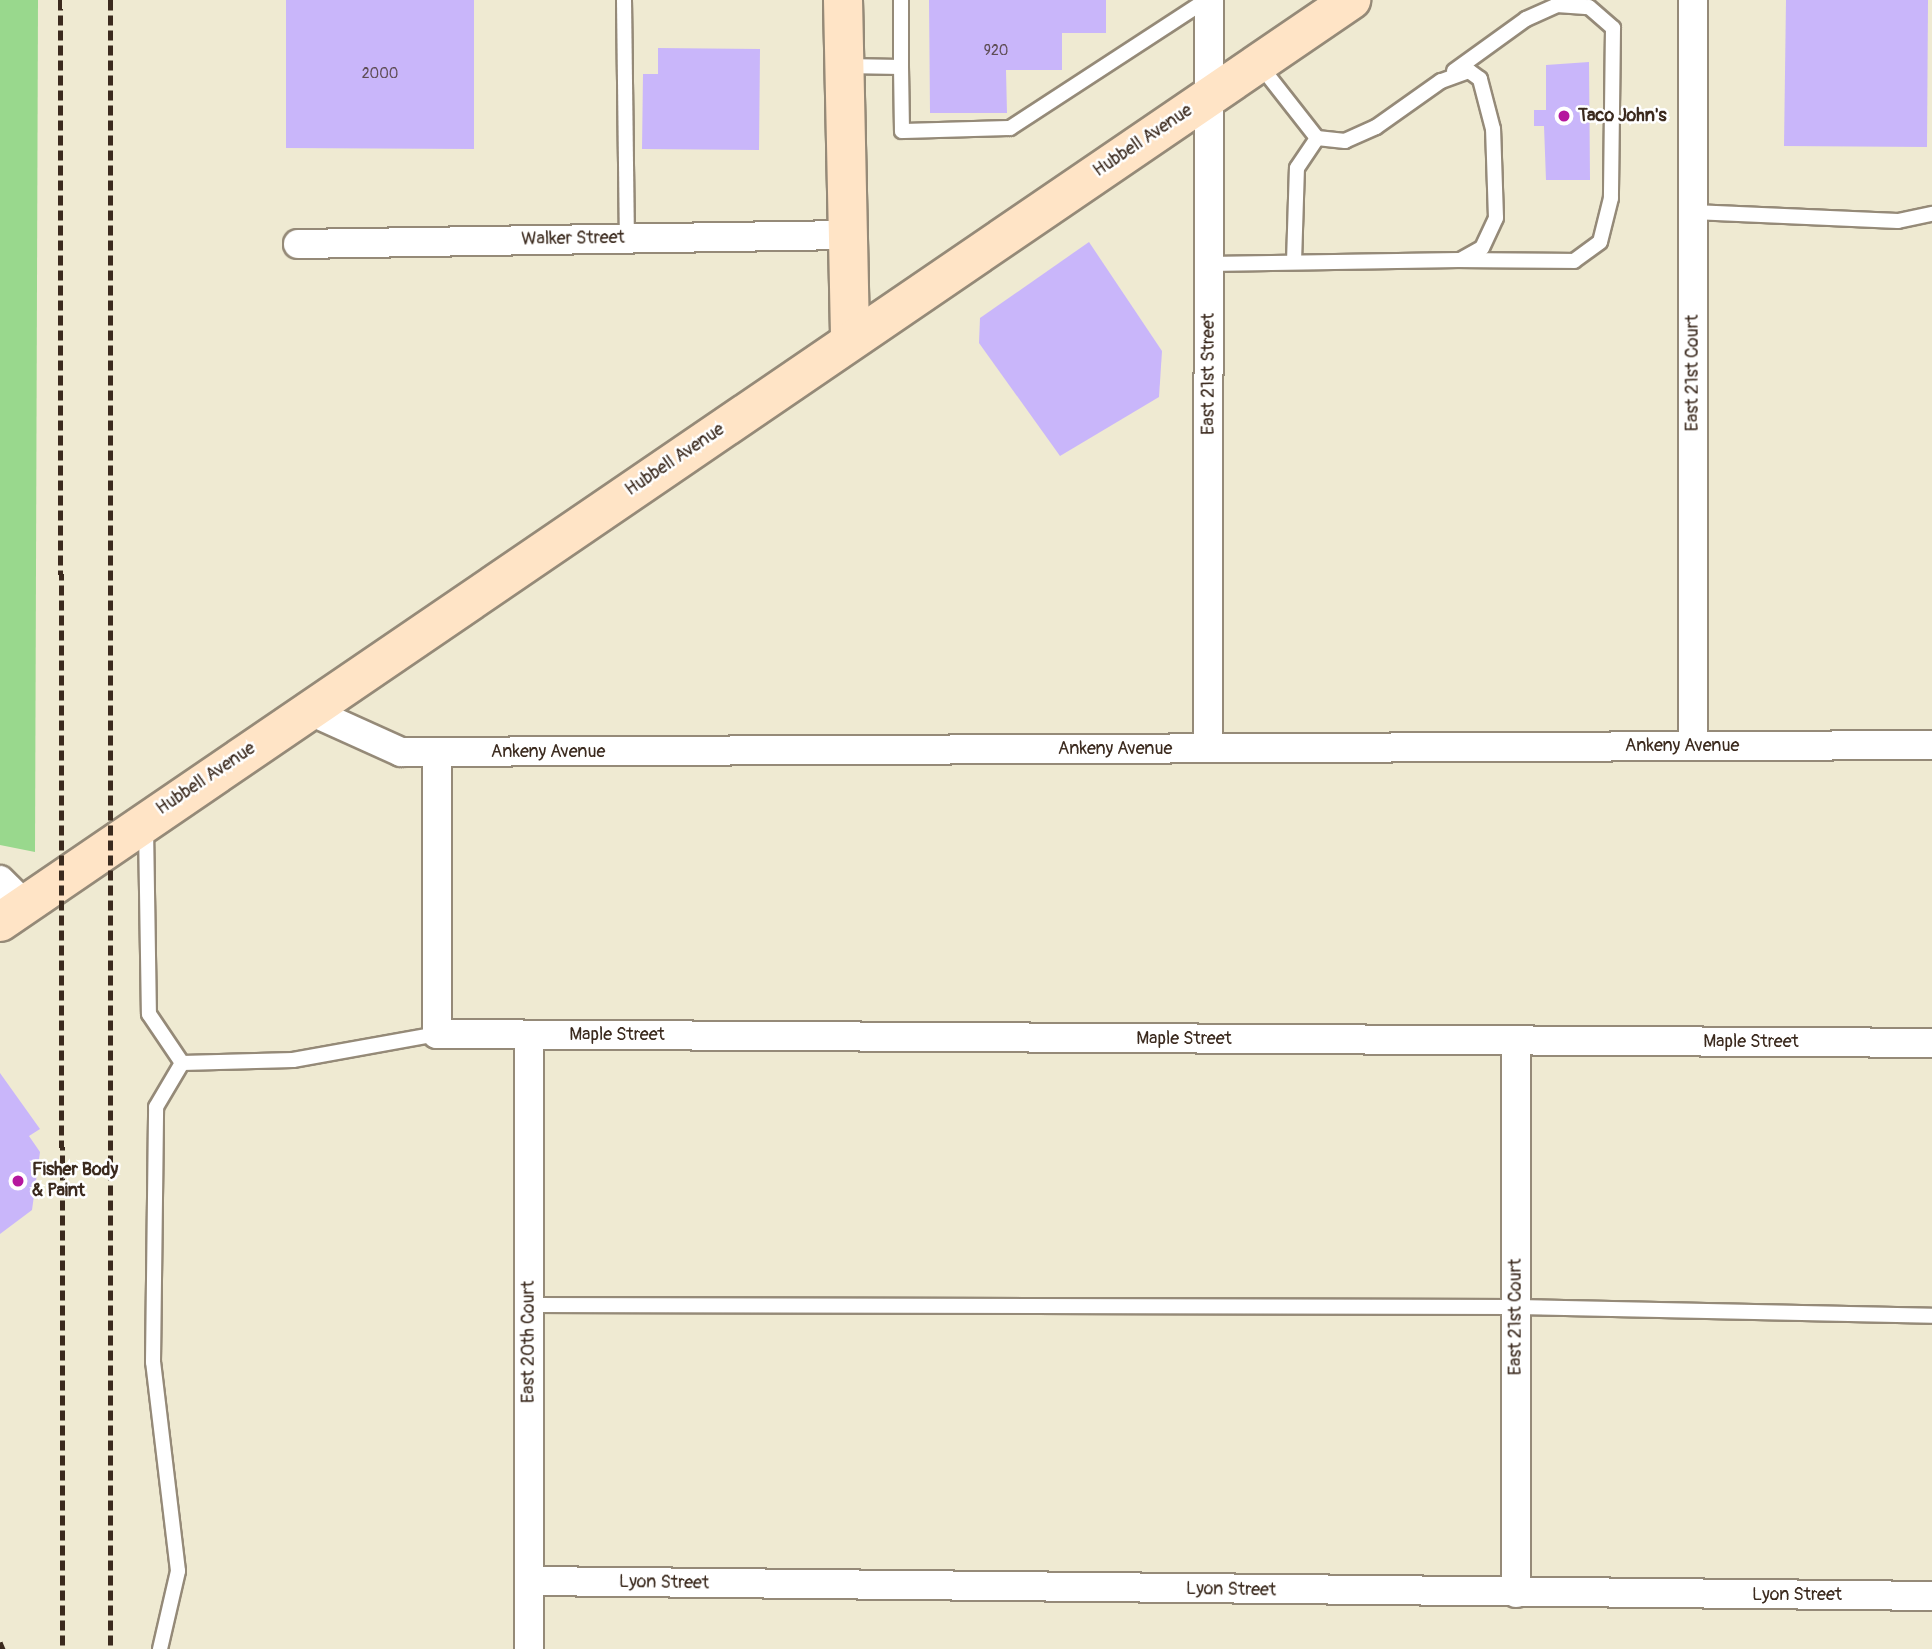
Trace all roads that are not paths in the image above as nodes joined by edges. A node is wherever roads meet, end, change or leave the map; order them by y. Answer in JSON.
{"nodes":[{"id":1,"x":624,"y":0,"type":"edge"},
{"id":2,"x":843,"y":0,"type":"edge"},
{"id":3,"x":901,"y":0,"type":"edge"},
{"id":4,"x":1207,"y":0,"type":"edge"},
{"id":5,"x":1350,"y":0,"type":"edge"},
{"id":6,"x":1693,"y":0,"type":"edge"},
{"id":7,"x":1259,"y":63,"type":"junction"},
{"id":8,"x":845,"y":66,"type":"junction"},
{"id":9,"x":901,"y":67,"type":"junction"},
{"id":10,"x":1441,"y":81,"type":"junction"},
{"id":11,"x":1208,"y":96,"type":"junction"},
{"id":12,"x":1317,"y":138,"type":"junction"},
{"id":13,"x":1693,"y":212,"type":"junction"},
{"id":14,"x":1932,"y":214,"type":"edge"},
{"id":15,"x":849,"y":234,"type":"junction"},
{"id":16,"x":626,"y":238,"type":"junction"},
{"id":17,"x":298,"y":244,"type":"dead end"},
{"id":18,"x":1460,"y":260,"type":"junction"},
{"id":19,"x":1294,"y":262,"type":"junction"},
{"id":20,"x":1209,"y":264,"type":"junction"},
{"id":21,"x":850,"y":341,"type":"junction"},
{"id":22,"x":308,"y":710,"type":"junction"},
{"id":23,"x":1932,"y":744,"type":"edge"},
{"id":24,"x":1693,"y":746,"type":"junction"},
{"id":25,"x":1208,"y":748,"type":"junction"},
{"id":26,"x":437,"y":752,"type":"junction"},
{"id":27,"x":146,"y":820,"type":"junction"},
{"id":28,"x":8,"y":902,"type":"edge"},
{"id":29,"x":437,"y":1034,"type":"junction"},
{"id":30,"x":529,"y":1035,"type":"junction"},
{"id":31,"x":1516,"y":1042,"type":"junction"},
{"id":32,"x":1932,"y":1043,"type":"edge"},
{"id":33,"x":182,"y":1063,"type":"junction"},
{"id":34,"x":529,"y":1305,"type":"junction"},
{"id":35,"x":1516,"y":1307,"type":"junction"},
{"id":36,"x":1932,"y":1316,"type":"edge"},
{"id":37,"x":529,"y":1581,"type":"junction"},
{"id":38,"x":1516,"y":1593,"type":"junction"},
{"id":39,"x":1932,"y":1596,"type":"edge"},
{"id":40,"x":160,"y":1649,"type":"edge"},
{"id":41,"x":529,"y":1649,"type":"edge"}],
"edges":[{"from":1,"to":16,"type":"lane"},
{"from":2,"to":8,"type":"main road"},
{"from":3,"to":9,"type":"lane"},
{"from":4,"to":9,"type":"lane"},
{"from":4,"to":11,"type":"street","name":"East 21st Street"},
{"from":5,"to":7,"type":"main road","name":"Hubbell Avenue"},
{"from":6,"to":13,"type":"street","name":"East 21st Court"},
{"from":7,"to":11,"type":"main road","name":"Hubbell Avenue"},
{"from":7,"to":12,"type":"lane"},
{"from":8,"to":9,"type":"lane"},
{"from":8,"to":15,"type":"main road"},
{"from":10,"to":12,"type":"lane"},
{"from":10,"to":18,"type":"lane"},
{"from":10,"to":18,"type":"lane"},
{"from":11,"to":20,"type":"street","name":"East 21st Street"},
{"from":11,"to":21,"type":"main road","name":"Hubbell Avenue"},
{"from":12,"to":19,"type":"lane"},
{"from":13,"to":14,"type":"lane"},
{"from":13,"to":24,"type":"street","name":"East 21st Court"},
{"from":15,"to":16,"type":"street","name":"Walker Street"},
{"from":15,"to":21,"type":"main road"},
{"from":16,"to":17,"type":"street","name":"Walker Street"},
{"from":18,"to":19,"type":"lane"},
{"from":19,"to":20,"type":"lane"},
{"from":20,"to":25,"type":"street","name":"East 21st Street"},
{"from":21,"to":22,"type":"main road","name":"Hubbell Avenue"},
{"from":22,"to":26,"type":"street","name":"Ankeny Avenue"},
{"from":22,"to":27,"type":"main road","name":"Hubbell Avenue"},
{"from":23,"to":24,"type":"street","name":"Ankeny Avenue"},
{"from":24,"to":25,"type":"street","name":"Ankeny Avenue"},
{"from":25,"to":26,"type":"street","name":"Ankeny Avenue"},
{"from":26,"to":29,"type":"street"},
{"from":27,"to":28,"type":"main road","name":"Hubbell Avenue"},
{"from":27,"to":33,"type":"lane"},
{"from":29,"to":30,"type":"street","name":"Maple Street"},
{"from":29,"to":33,"type":"lane"},
{"from":30,"to":31,"type":"street","name":"Maple Street"},
{"from":30,"to":34,"type":"street","name":"East 20th Court"},
{"from":31,"to":32,"type":"street","name":"Maple Street"},
{"from":31,"to":35,"type":"street","name":"East 21st Court"},
{"from":33,"to":40,"type":"lane"},
{"from":34,"to":35,"type":"lane"},
{"from":34,"to":37,"type":"street","name":"East 20th Court"},
{"from":35,"to":36,"type":"lane"},
{"from":35,"to":38,"type":"street","name":"East 21st Court"},
{"from":37,"to":38,"type":"street","name":"Lyon Street"},
{"from":37,"to":41,"type":"street","name":"East 20th Court"},
{"from":38,"to":39,"type":"street","name":"Lyon Street"}]}
